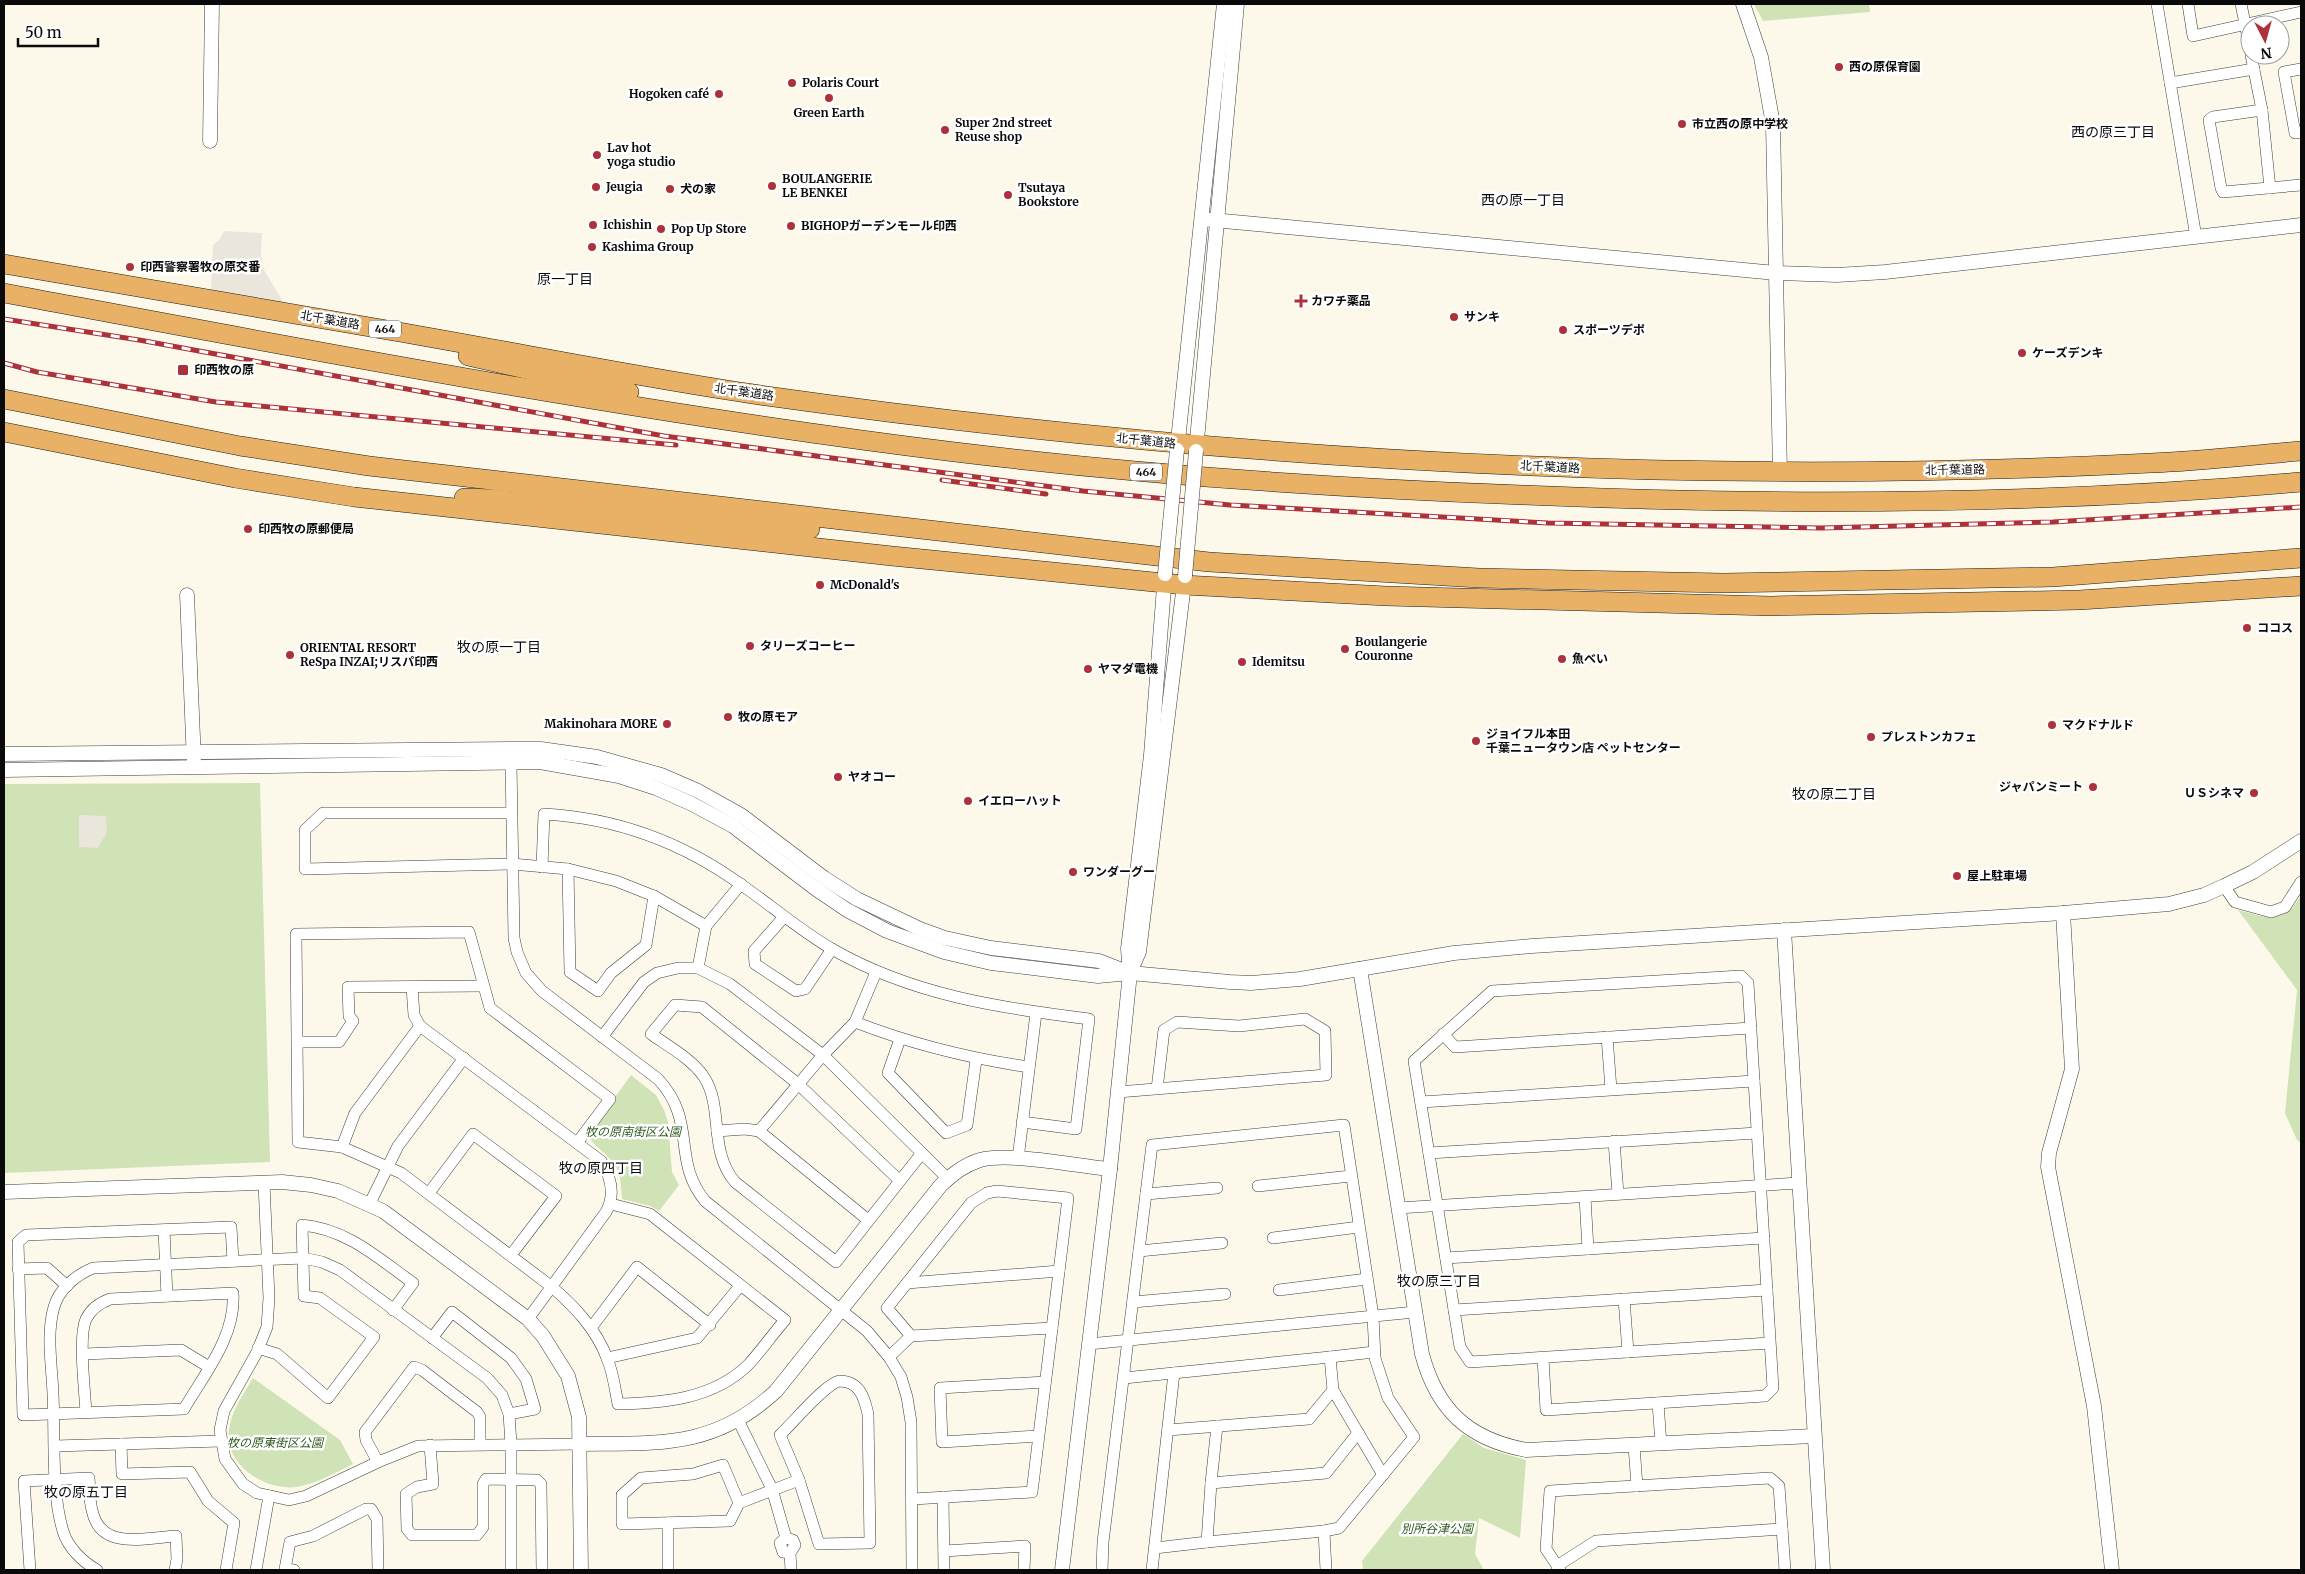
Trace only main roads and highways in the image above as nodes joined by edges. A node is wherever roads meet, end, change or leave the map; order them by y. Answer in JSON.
{"nodes":[{"id":1,"x":4,"y":264,"type":"edge"},
{"id":2,"x":4,"y":293,"type":"edge"},
{"id":3,"x":396,"y":331,"type":"junction"},
{"id":4,"x":4,"y":399,"type":"edge"},
{"id":5,"x":705,"y":418,"type":"junction"},
{"id":6,"x":4,"y":432,"type":"edge"},
{"id":7,"x":2301,"y":451,"type":"edge"},
{"id":8,"x":2301,"y":482,"type":"edge"},
{"id":9,"x":354,"y":497,"type":"junction"},
{"id":10,"x":933,"y":531,"type":"junction"},
{"id":11,"x":2301,"y":558,"type":"edge"},
{"id":12,"x":2301,"y":586,"type":"edge"}],
"edges":[{"from":1,"to":3,"type":"highway","name":"北千葉道路","number":"464"},
{"from":2,"to":5,"type":"highway","number":"464"},
{"from":3,"to":5,"type":"highway"},
{"from":3,"to":7,"type":"highway","name":"北千葉道路","number":"464"},
{"from":4,"to":10,"type":"highway"},
{"from":5,"to":8,"type":"highway","number":"464"},
{"from":6,"to":9,"type":"highway"},
{"from":9,"to":10,"type":"highway"},
{"from":9,"to":12,"type":"highway"},
{"from":10,"to":11,"type":"highway"}]}
